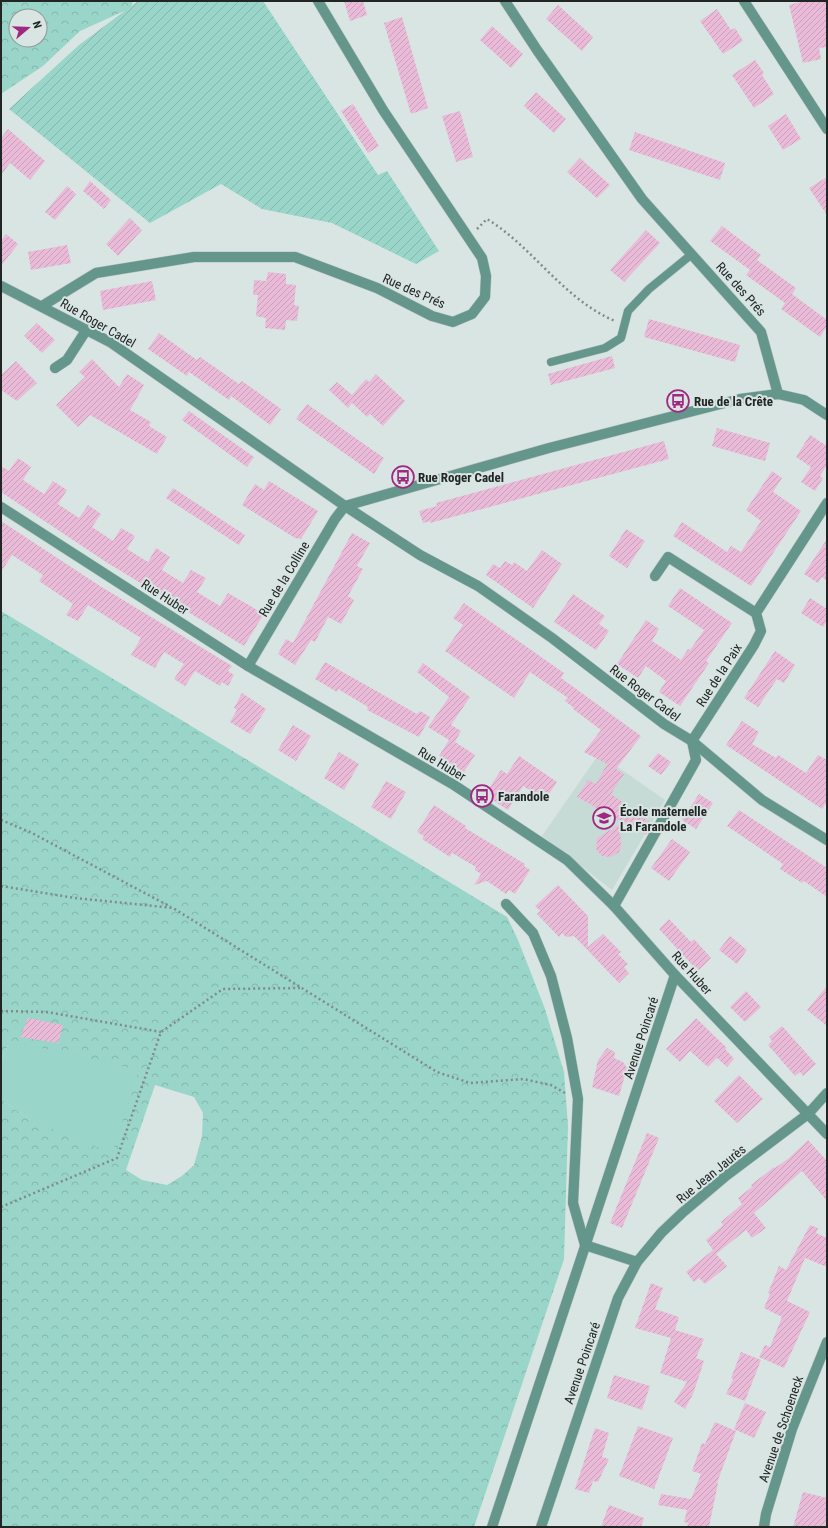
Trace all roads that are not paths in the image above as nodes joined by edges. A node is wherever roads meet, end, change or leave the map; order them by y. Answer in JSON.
{"nodes":[{"id":1,"x":318,"y":1,"type":"edge"},
{"id":2,"x":505,"y":1,"type":"edge"},
{"id":3,"x":744,"y":1,"type":"edge"},
{"id":4,"x":827,"y":129,"type":"edge"},
{"id":5,"x":692,"y":254,"type":"junction"},
{"id":6,"x":1,"y":286,"type":"edge"},
{"id":7,"x":42,"y":306,"type":"junction"},
{"id":8,"x":87,"y":329,"type":"junction"},
{"id":9,"x":551,"y":362,"type":"dead end"},
{"id":10,"x":55,"y":368,"type":"dead end"},
{"id":11,"x":778,"y":394,"type":"junction"},
{"id":12,"x":827,"y":415,"type":"edge"},
{"id":13,"x":827,"y":503,"type":"edge"},
{"id":14,"x":345,"y":506,"type":"junction"},
{"id":15,"x":1,"y":507,"type":"edge"},
{"id":16,"x":655,"y":576,"type":"dead end"},
{"id":17,"x":756,"y":613,"type":"junction"},
{"id":18,"x":248,"y":666,"type":"junction"},
{"id":19,"x":692,"y":741,"type":"junction"},
{"id":20,"x":827,"y":840,"type":"edge"},
{"id":21,"x":506,"y":904,"type":"dead end"},
{"id":22,"x":614,"y":906,"type":"junction"},
{"id":23,"x":675,"y":975,"type":"junction"},
{"id":24,"x":827,"y":1093,"type":"edge"},
{"id":25,"x":808,"y":1114,"type":"junction"},
{"id":26,"x":827,"y":1134,"type":"edge"},
{"id":27,"x":585,"y":1245,"type":"junction"},
{"id":28,"x":637,"y":1262,"type":"junction"},
{"id":29,"x":827,"y":1342,"type":"edge"},
{"id":30,"x":492,"y":1527,"type":"edge"},
{"id":31,"x":541,"y":1527,"type":"edge"},
{"id":32,"x":764,"y":1527,"type":"edge"}],
"edges":[{"from":1,"to":7,"type":"street","name":"Rue des Prés"},
{"from":2,"to":5,"type":"street","name":"Rue des Prés"},
{"from":3,"to":4,"type":"street"},
{"from":5,"to":9,"type":"lane"},
{"from":5,"to":11,"type":"street","name":"Rue des Prés"},
{"from":6,"to":7,"type":"street","name":"Rue Roger Cadel"},
{"from":7,"to":8,"type":"street","name":"Rue Roger Cadel"},
{"from":8,"to":10,"type":"street"},
{"from":8,"to":14,"type":"street","name":"Rue Roger Cadel"},
{"from":11,"to":12,"type":"street"},
{"from":11,"to":14,"type":"street"},
{"from":13,"to":17,"type":"street"},
{"from":14,"to":18,"type":"street","name":"Rue de la Colline"},
{"from":14,"to":19,"type":"street","name":"Rue Roger Cadel"},
{"from":15,"to":18,"type":"street","name":"Rue Huber"},
{"from":16,"to":17,"type":"street"},
{"from":17,"to":19,"type":"street","name":"Rue de la Paix"},
{"from":18,"to":22,"type":"street","name":"Rue Huber"},
{"from":19,"to":20,"type":"street","name":"Rue Roger Cadel"},
{"from":19,"to":22,"type":"street"},
{"from":21,"to":27,"type":"street"},
{"from":22,"to":23,"type":"street","name":"Rue Huber"},
{"from":23,"to":25,"type":"street","name":"Rue Huber"},
{"from":23,"to":27,"type":"street","name":"Avenue Poincaré"},
{"from":24,"to":25,"type":"street","name":"Rue Jean Jaurès"},
{"from":25,"to":26,"type":"street","name":"Rue Huber"},
{"from":25,"to":28,"type":"street","name":"Rue Jean Jaurès"},
{"from":27,"to":28,"type":"street"},
{"from":27,"to":30,"type":"street","name":"Avenue Poincaré"},
{"from":28,"to":31,"type":"street","name":"Avenue Poincaré"},
{"from":29,"to":32,"type":"street","name":"Avenue de Schoeneck"}]}
